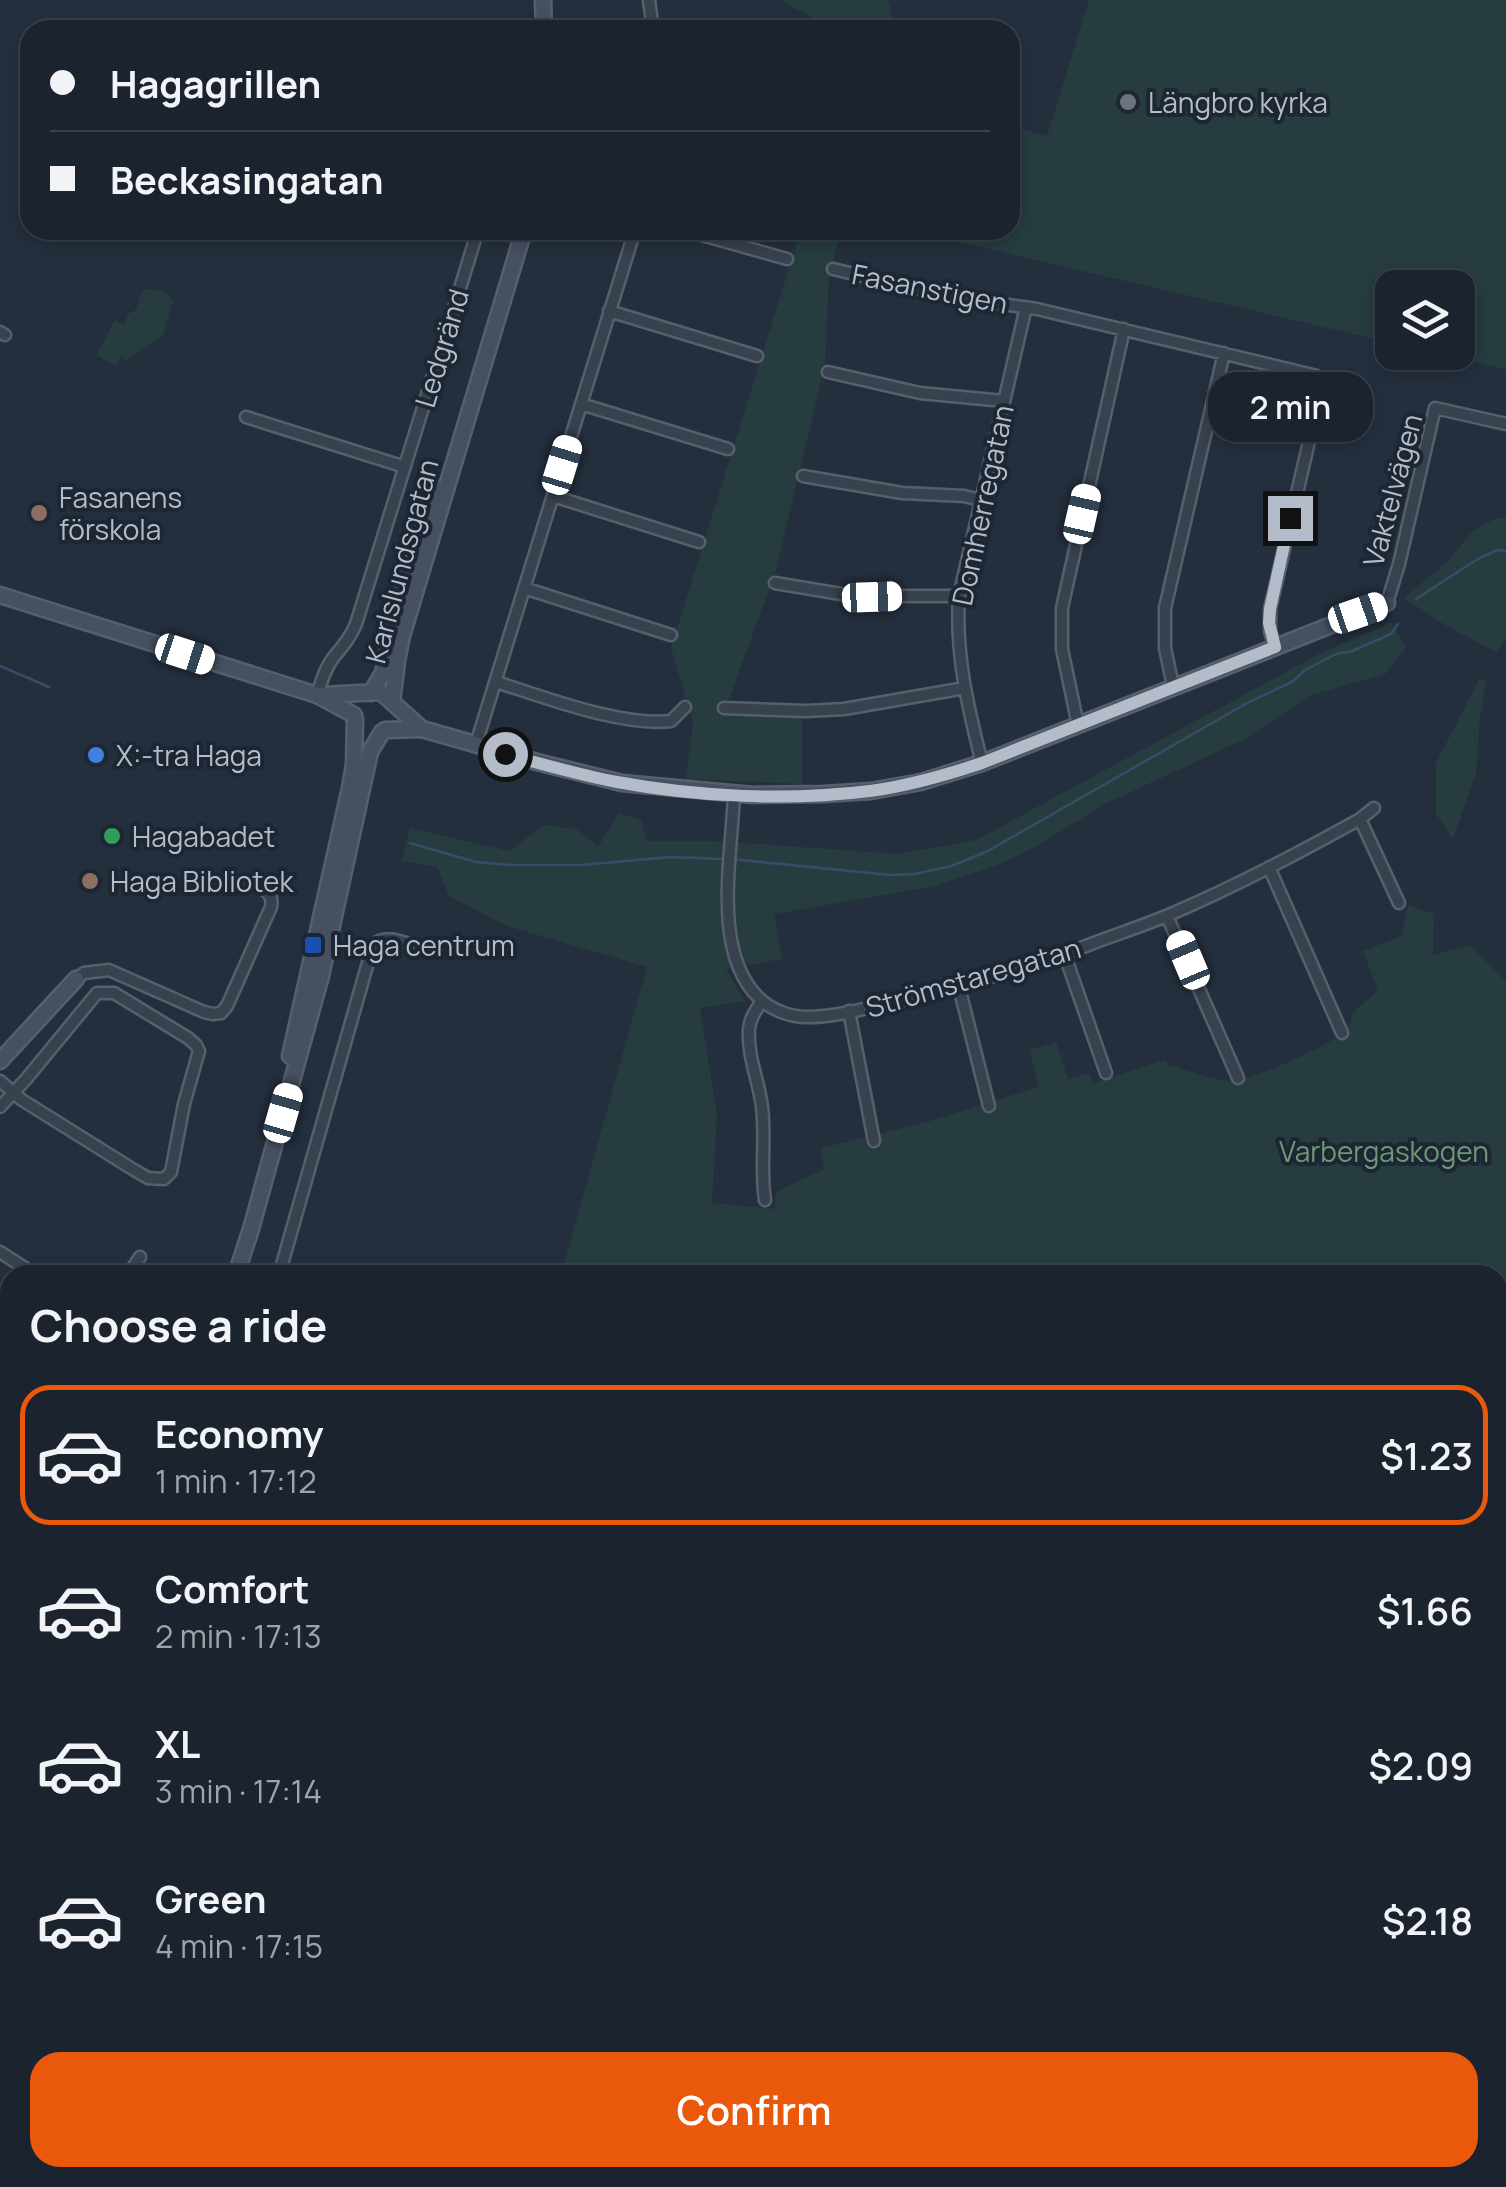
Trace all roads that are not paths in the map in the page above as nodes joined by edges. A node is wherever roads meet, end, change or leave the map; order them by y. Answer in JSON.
{"nodes":[{"id":1,"x":475,"y":240,"type":"edge"},
{"id":2,"x":521,"y":240,"type":"edge"},
{"id":3,"x":632,"y":240,"type":"edge"},
{"id":4,"x":720,"y":240,"type":"edge"},
{"id":5,"x":787,"y":259,"type":"dead end"},
{"id":6,"x":833,"y":269,"type":"dead end"},
{"id":7,"x":1026,"y":307,"type":"junction"},
{"id":8,"x":610,"y":311,"type":"junction"},
{"id":9,"x":1124,"y":329,"type":"junction"},
{"id":10,"x":1224,"y":353,"type":"junction"},
{"id":11,"x":757,"y":356,"type":"dead end"},
{"id":12,"x":828,"y":372,"type":"dead end"},
{"id":13,"x":1004,"y":401,"type":"junction"},
{"id":14,"x":581,"y":404,"type":"junction"},
{"id":15,"x":246,"y":417,"type":"dead end"},
{"id":16,"x":1506,"y":424,"type":"edge"},
{"id":17,"x":462,"y":432,"type":"junction"},
{"id":18,"x":728,"y":448,"type":"dead end"},
{"id":19,"x":405,"y":467,"type":"junction"},
{"id":20,"x":803,"y":476,"type":"dead end"},
{"id":21,"x":553,"y":496,"type":"junction"},
{"id":22,"x":980,"y":500,"type":"junction"},
{"id":23,"x":699,"y":542,"type":"dead end"},
{"id":24,"x":775,"y":584,"type":"dead end"},
{"id":25,"x":524,"y":588,"type":"junction"},
{"id":26,"x":0,"y":596,"type":"edge"},
{"id":27,"x":958,"y":596,"type":"junction"},
{"id":28,"x":1387,"y":603,"type":"joint"},
{"id":29,"x":671,"y":635,"type":"dead end"},
{"id":30,"x":1275,"y":647,"type":"junction"},
{"id":31,"x":496,"y":682,"type":"junction"},
{"id":32,"x":1173,"y":686,"type":"junction"},
{"id":33,"x":965,"y":688,"type":"junction"},
{"id":34,"x":368,"y":694,"type":"junction"},
{"id":35,"x":317,"y":695,"type":"junction"},
{"id":36,"x":393,"y":703,"type":"junction"},
{"id":37,"x":685,"y":706,"type":"dead end"},
{"id":38,"x":724,"y":708,"type":"dead end"},
{"id":39,"x":354,"y":717,"type":"junction"},
{"id":40,"x":1078,"y":725,"type":"junction"},
{"id":41,"x":422,"y":729,"type":"junction"},
{"id":42,"x":384,"y":731,"type":"junction"},
{"id":43,"x":476,"y":744,"type":"junction"},
{"id":44,"x":982,"y":763,"type":"junction"},
{"id":45,"x":734,"y":794,"type":"junction"},
{"id":46,"x":1374,"y":808,"type":"dead end"},
{"id":47,"x":1360,"y":819,"type":"junction"},
{"id":48,"x":1269,"y":867,"type":"junction"},
{"id":49,"x":252,"y":884,"type":"dead end"},
{"id":50,"x":1400,"y":903,"type":"dead end"},
{"id":51,"x":1168,"y":916,"type":"junction"},
{"id":52,"x":423,"y":949,"type":"dead end"},
{"id":53,"x":1064,"y":953,"type":"junction"},
{"id":54,"x":76,"y":979,"type":"joint"},
{"id":55,"x":958,"y":986,"type":"junction"},
{"id":56,"x":762,"y":1001,"type":"junction"},
{"id":57,"x":848,"y":1012,"type":"junction"},
{"id":58,"x":1342,"y":1033,"type":"dead end"},
{"id":59,"x":0,"y":1061,"type":"edge"},
{"id":60,"x":1106,"y":1073,"type":"dead end"},
{"id":61,"x":1238,"y":1078,"type":"dead end"},
{"id":62,"x":0,"y":1081,"type":"edge"},
{"id":63,"x":14,"y":1093,"type":"junction"},
{"id":64,"x":0,"y":1106,"type":"edge"},
{"id":65,"x":990,"y":1106,"type":"dead end"},
{"id":66,"x":874,"y":1142,"type":"dead end"},
{"id":67,"x":264,"y":1181,"type":"junction"},
{"id":68,"x":765,"y":1200,"type":"dead end"},
{"id":69,"x":140,"y":1257,"type":"dead end"},
{"id":70,"x":135,"y":1265,"type":"edge"},
{"id":71,"x":239,"y":1265,"type":"edge"},
{"id":72,"x":282,"y":1265,"type":"edge"}],
"edges":[{"from":1,"to":19,"type":"street","name":"Ledgränd"},
{"from":2,"to":17,"type":"main road","name":"Karlslundsgatan"},
{"from":3,"to":8,"type":"street"},
{"from":4,"to":5,"type":"street"},
{"from":6,"to":7,"type":"street","name":"Fasanstigen"},
{"from":7,"to":9,"type":"street","name":"Fasanstigen"},
{"from":7,"to":13,"type":"street","name":"Domherregatan"},
{"from":8,"to":11,"type":"street"},
{"from":8,"to":14,"type":"street"},
{"from":9,"to":10,"type":"street","name":"Fasanstigen"},
{"from":9,"to":40,"type":"street"},
{"from":10,"to":30,"type":"street","name":"Fasanstigen"},
{"from":10,"to":32,"type":"street"},
{"from":12,"to":13,"type":"street"},
{"from":13,"to":22,"type":"street","name":"Domherregatan"},
{"from":14,"to":18,"type":"street"},
{"from":14,"to":21,"type":"street"},
{"from":15,"to":19,"type":"street"},
{"from":16,"to":28,"type":"street","name":"Vaktelvägen"},
{"from":17,"to":34,"type":"main road","name":"Karlslundsgatan"},
{"from":17,"to":36,"type":"main road","name":"Karlslundsgatan"},
{"from":19,"to":35,"type":"street","name":"Ledgränd"},
{"from":20,"to":22,"type":"street"},
{"from":21,"to":23,"type":"street"},
{"from":21,"to":25,"type":"street"},
{"from":22,"to":27,"type":"street","name":"Domherregatan"},
{"from":24,"to":27,"type":"street"},
{"from":25,"to":29,"type":"street"},
{"from":25,"to":31,"type":"street"},
{"from":26,"to":35,"type":"main road"},
{"from":27,"to":33,"type":"street","name":"Domherregatan"},
{"from":28,"to":30,"type":"main road","name":"Vaktelvägen"},
{"from":30,"to":32,"type":"main road","name":"Vaktelvägen"},
{"from":31,"to":37,"type":"street"},
{"from":31,"to":43,"type":"street"},
{"from":32,"to":40,"type":"main road","name":"Vaktelvägen"},
{"from":33,"to":38,"type":"street"},
{"from":33,"to":44,"type":"street","name":"Domherregatan"},
{"from":34,"to":35,"type":"main road"},
{"from":34,"to":36,"type":"main road"},
{"from":34,"to":39,"type":"main road"},
{"from":35,"to":39,"type":"main road"},
{"from":36,"to":41,"type":"main road","name":"Vaktelvägen"},
{"from":36,"to":42,"type":"main road"},
{"from":39,"to":42,"type":"main road"},
{"from":39,"to":67,"type":"main road"},
{"from":40,"to":44,"type":"main road","name":"Vaktelvägen"},
{"from":41,"to":42,"type":"main road","name":"Vaktelvägen"},
{"from":41,"to":43,"type":"main road","name":"Vaktelvägen"},
{"from":42,"to":67,"type":"main road"},
{"from":43,"to":45,"type":"main road","name":"Vaktelvägen"},
{"from":44,"to":45,"type":"main road","name":"Vaktelvägen"},
{"from":45,"to":56,"type":"street"},
{"from":46,"to":47,"type":"street","name":"Strömstaregatan"},
{"from":47,"to":48,"type":"street","name":"Strömstaregatan"},
{"from":47,"to":50,"type":"street"},
{"from":48,"to":51,"type":"street","name":"Strömstaregatan"},
{"from":48,"to":58,"type":"street"},
{"from":49,"to":54,"type":"street"},
{"from":51,"to":53,"type":"street","name":"Strömstaregatan"},
{"from":51,"to":61,"type":"street"},
{"from":52,"to":72,"type":"street"},
{"from":53,"to":55,"type":"street","name":"Strömstaregatan"},
{"from":53,"to":60,"type":"street"},
{"from":54,"to":59,"type":"main road"},
{"from":55,"to":57,"type":"street","name":"Strömstaregatan"},
{"from":55,"to":65,"type":"street"},
{"from":56,"to":57,"type":"street","name":"Strömstaregatan"},
{"from":56,"to":68,"type":"street"},
{"from":57,"to":66,"type":"street"},
{"from":62,"to":63,"type":"street"},
{"from":63,"to":63,"type":"street"},
{"from":63,"to":64,"type":"street"},
{"from":67,"to":71,"type":"main road"},
{"from":69,"to":70,"type":"street"}]}
